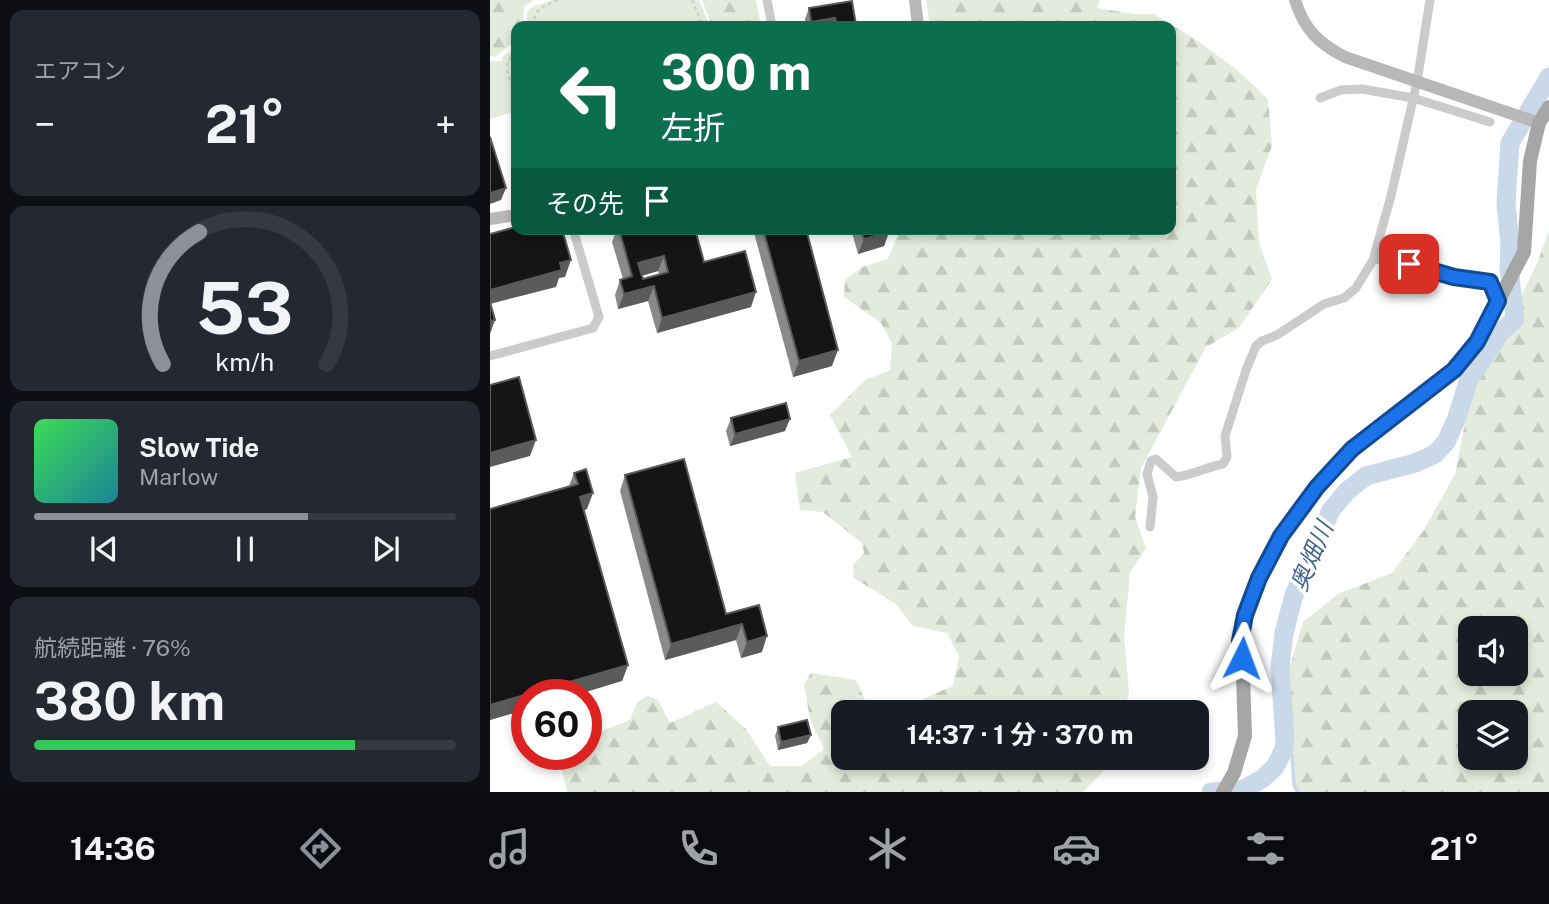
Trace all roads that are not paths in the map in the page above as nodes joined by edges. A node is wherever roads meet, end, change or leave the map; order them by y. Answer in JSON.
{"nodes":[{"id":1,"x":767,"y":0,"type":"edge"},
{"id":2,"x":915,"y":0,"type":"edge"},
{"id":3,"x":1295,"y":0,"type":"edge"},
{"id":4,"x":1430,"y":0,"type":"edge"},
{"id":5,"x":771,"y":21,"type":"edge"},
{"id":6,"x":917,"y":21,"type":"edge"},
{"id":7,"x":1417,"y":82,"type":"junction"},
{"id":8,"x":1413,"y":98,"type":"junction"},
{"id":9,"x":1320,"y":99,"type":"dead end"},
{"id":10,"x":1549,"y":107,"type":"edge"},
{"id":11,"x":1490,"y":122,"type":"dead end"},
{"id":12,"x":1539,"y":123,"type":"junction"},
{"id":13,"x":511,"y":216,"type":"edge"},
{"id":14,"x":490,"y":219,"type":"edge"},
{"id":15,"x":575,"y":235,"type":"edge"},
{"id":16,"x":1373,"y":260,"type":"junction"},
{"id":17,"x":1500,"y":298,"type":"junction"},
{"id":18,"x":490,"y":356,"type":"edge"},
{"id":19,"x":1150,"y":527,"type":"dead end"},
{"id":20,"x":1223,"y":792,"type":"edge"}],
"edges":[{"from":1,"to":5,"type":"street"},
{"from":2,"to":6,"type":"street"},
{"from":3,"to":7,"type":"street"},
{"from":4,"to":7,"type":"street"},
{"from":7,"to":8,"type":"street"},
{"from":7,"to":12,"type":"street"},
{"from":8,"to":9,"type":"street"},
{"from":8,"to":11,"type":"street"},
{"from":8,"to":16,"type":"street"},
{"from":10,"to":12,"type":"main road"},
{"from":12,"to":17,"type":"main road"},
{"from":13,"to":14,"type":"street"},
{"from":15,"to":18,"type":"street"},
{"from":16,"to":17,"type":"street"},
{"from":16,"to":19,"type":"street"},
{"from":17,"to":20,"type":"main road"}]}
